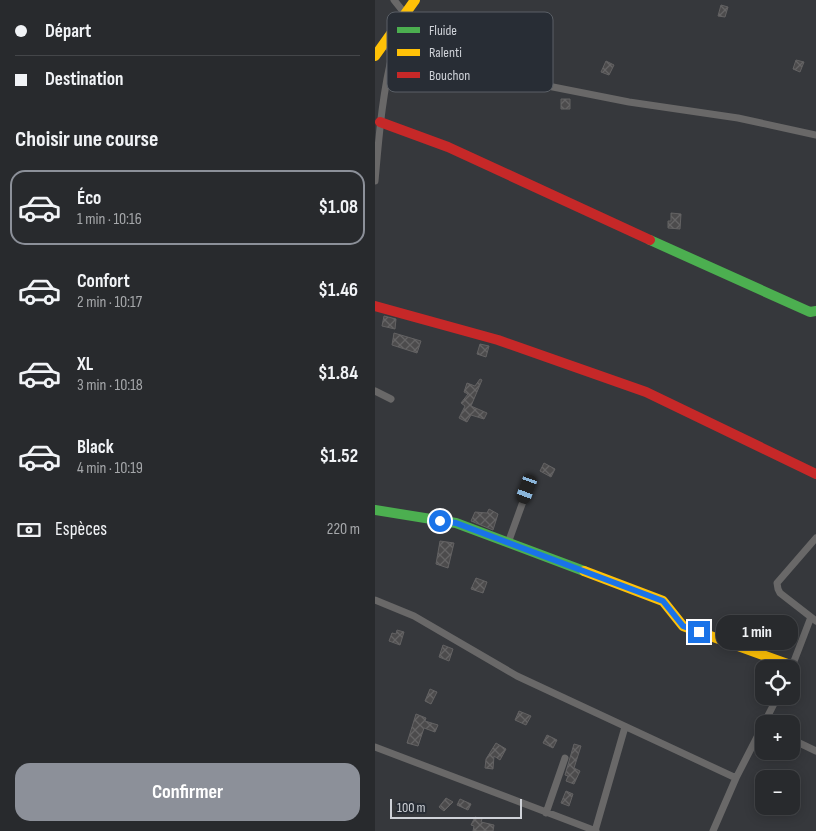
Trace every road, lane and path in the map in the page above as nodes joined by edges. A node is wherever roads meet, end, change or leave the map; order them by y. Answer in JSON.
{"nodes":[{"id":1,"x":394,"y":0,"type":"edge"},
{"id":2,"x":415,"y":0,"type":"edge"},
{"id":3,"x":404,"y":12,"type":"edge"},
{"id":4,"x":408,"y":12,"type":"edge"},
{"id":5,"x":387,"y":41,"type":"edge"},
{"id":6,"x":385,"y":44,"type":"joint"},
{"id":7,"x":375,"y":56,"type":"edge"},
{"id":8,"x":387,"y":78,"type":"edge"},
{"id":9,"x":553,"y":87,"type":"edge"},
{"id":10,"x":380,"y":122,"type":"junction"},
{"id":11,"x":816,"y":135,"type":"edge"},
{"id":12,"x":375,"y":181,"type":"edge"},
{"id":13,"x":375,"y":306,"type":"edge"},
{"id":14,"x":816,"y":312,"type":"edge"},
{"id":15,"x":375,"y":391,"type":"edge"},
{"id":16,"x":391,"y":399,"type":"dead end"},
{"id":17,"x":816,"y":474,"type":"edge"},
{"id":18,"x":529,"y":485,"type":"dead end"},
{"id":19,"x":375,"y":510,"type":"edge"},
{"id":20,"x":816,"y":538,"type":"edge"},
{"id":21,"x":508,"y":543,"type":"junction"},
{"id":22,"x":375,"y":600,"type":"edge"},
{"id":23,"x":813,"y":619,"type":"edge"},
{"id":24,"x":771,"y":660,"type":"edge"},
{"id":25,"x":795,"y":660,"type":"edge"},
{"id":26,"x":625,"y":727,"type":"junction"},
{"id":27,"x":755,"y":741,"type":"edge"},
{"id":28,"x":800,"y":743,"type":"edge"},
{"id":29,"x":375,"y":747,"type":"edge"},
{"id":30,"x":816,"y":751,"type":"edge"},
{"id":31,"x":565,"y":758,"type":"dead end"},
{"id":32,"x":735,"y":778,"type":"junction"},
{"id":33,"x":546,"y":813,"type":"junction"},
{"id":34,"x":595,"y":831,"type":"edge"},
{"id":35,"x":713,"y":831,"type":"edge"}],
"edges":[{"from":1,"to":3,"type":"street"},
{"from":2,"to":4,"type":"street"},
{"from":5,"to":6,"type":"street"},
{"from":6,"to":7,"type":"street"},
{"from":8,"to":10,"type":"street"},
{"from":9,"to":11,"type":"street"},
{"from":10,"to":12,"type":"street"},
{"from":10,"to":14,"type":"street"},
{"from":13,"to":17,"type":"street"},
{"from":15,"to":16,"type":"street"},
{"from":18,"to":21,"type":"street"},
{"from":19,"to":21,"type":"street"},
{"from":20,"to":23,"type":"street"},
{"from":21,"to":24,"type":"street"},
{"from":22,"to":26,"type":"street"},
{"from":23,"to":25,"type":"street"},
{"from":26,"to":32,"type":"street"},
{"from":26,"to":34,"type":"street"},
{"from":27,"to":32,"type":"street"},
{"from":28,"to":30,"type":"street"},
{"from":29,"to":33,"type":"street"},
{"from":31,"to":33,"type":"street"},
{"from":32,"to":35,"type":"street"},
{"from":33,"to":34,"type":"street"}]}
